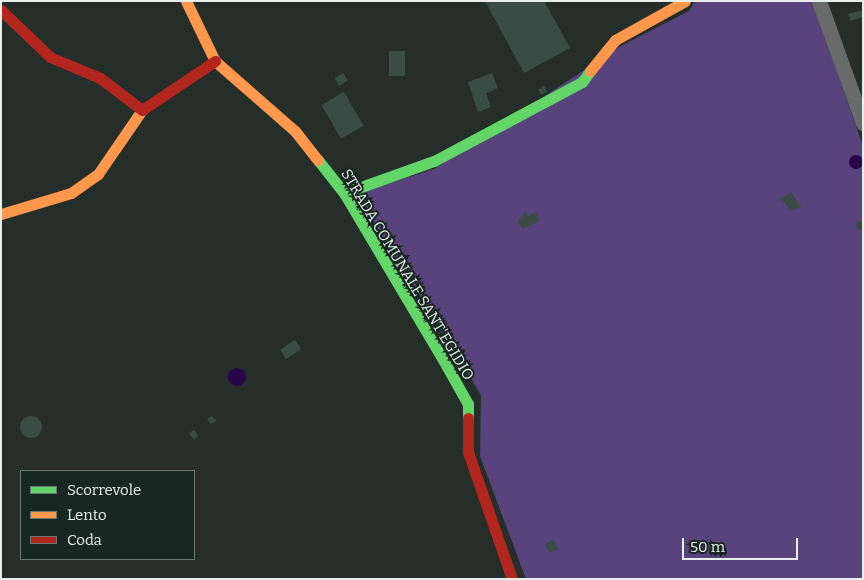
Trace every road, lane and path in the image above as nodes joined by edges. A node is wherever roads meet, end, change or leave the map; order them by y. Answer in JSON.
{"nodes":[{"id":1,"x":186,"y":1,"type":"edge"},
{"id":2,"x":685,"y":1,"type":"edge"},
{"id":3,"x":819,"y":1,"type":"edge"},
{"id":4,"x":1,"y":10,"type":"edge"},
{"id":5,"x":216,"y":61,"type":"junction"},
{"id":6,"x":142,"y":110,"type":"junction"},
{"id":7,"x":863,"y":124,"type":"edge"},
{"id":8,"x":344,"y":193,"type":"junction"},
{"id":9,"x":1,"y":214,"type":"edge"},
{"id":10,"x":512,"y":579,"type":"edge"}],
"edges":[{"from":1,"to":5,"type":"street","name":"STRADA COMUNALE SANT'EGIDIO"},
{"from":2,"to":8,"type":"street"},
{"from":3,"to":7,"type":"street"},
{"from":4,"to":6,"type":"street"},
{"from":5,"to":6,"type":"street"},
{"from":5,"to":8,"type":"street","name":"STRADA COMUNALE SANT'EGIDIO"},
{"from":6,"to":9,"type":"street"},
{"from":8,"to":10,"type":"street","name":"STRADA COMUNALE SANT'EGIDIO"}]}
